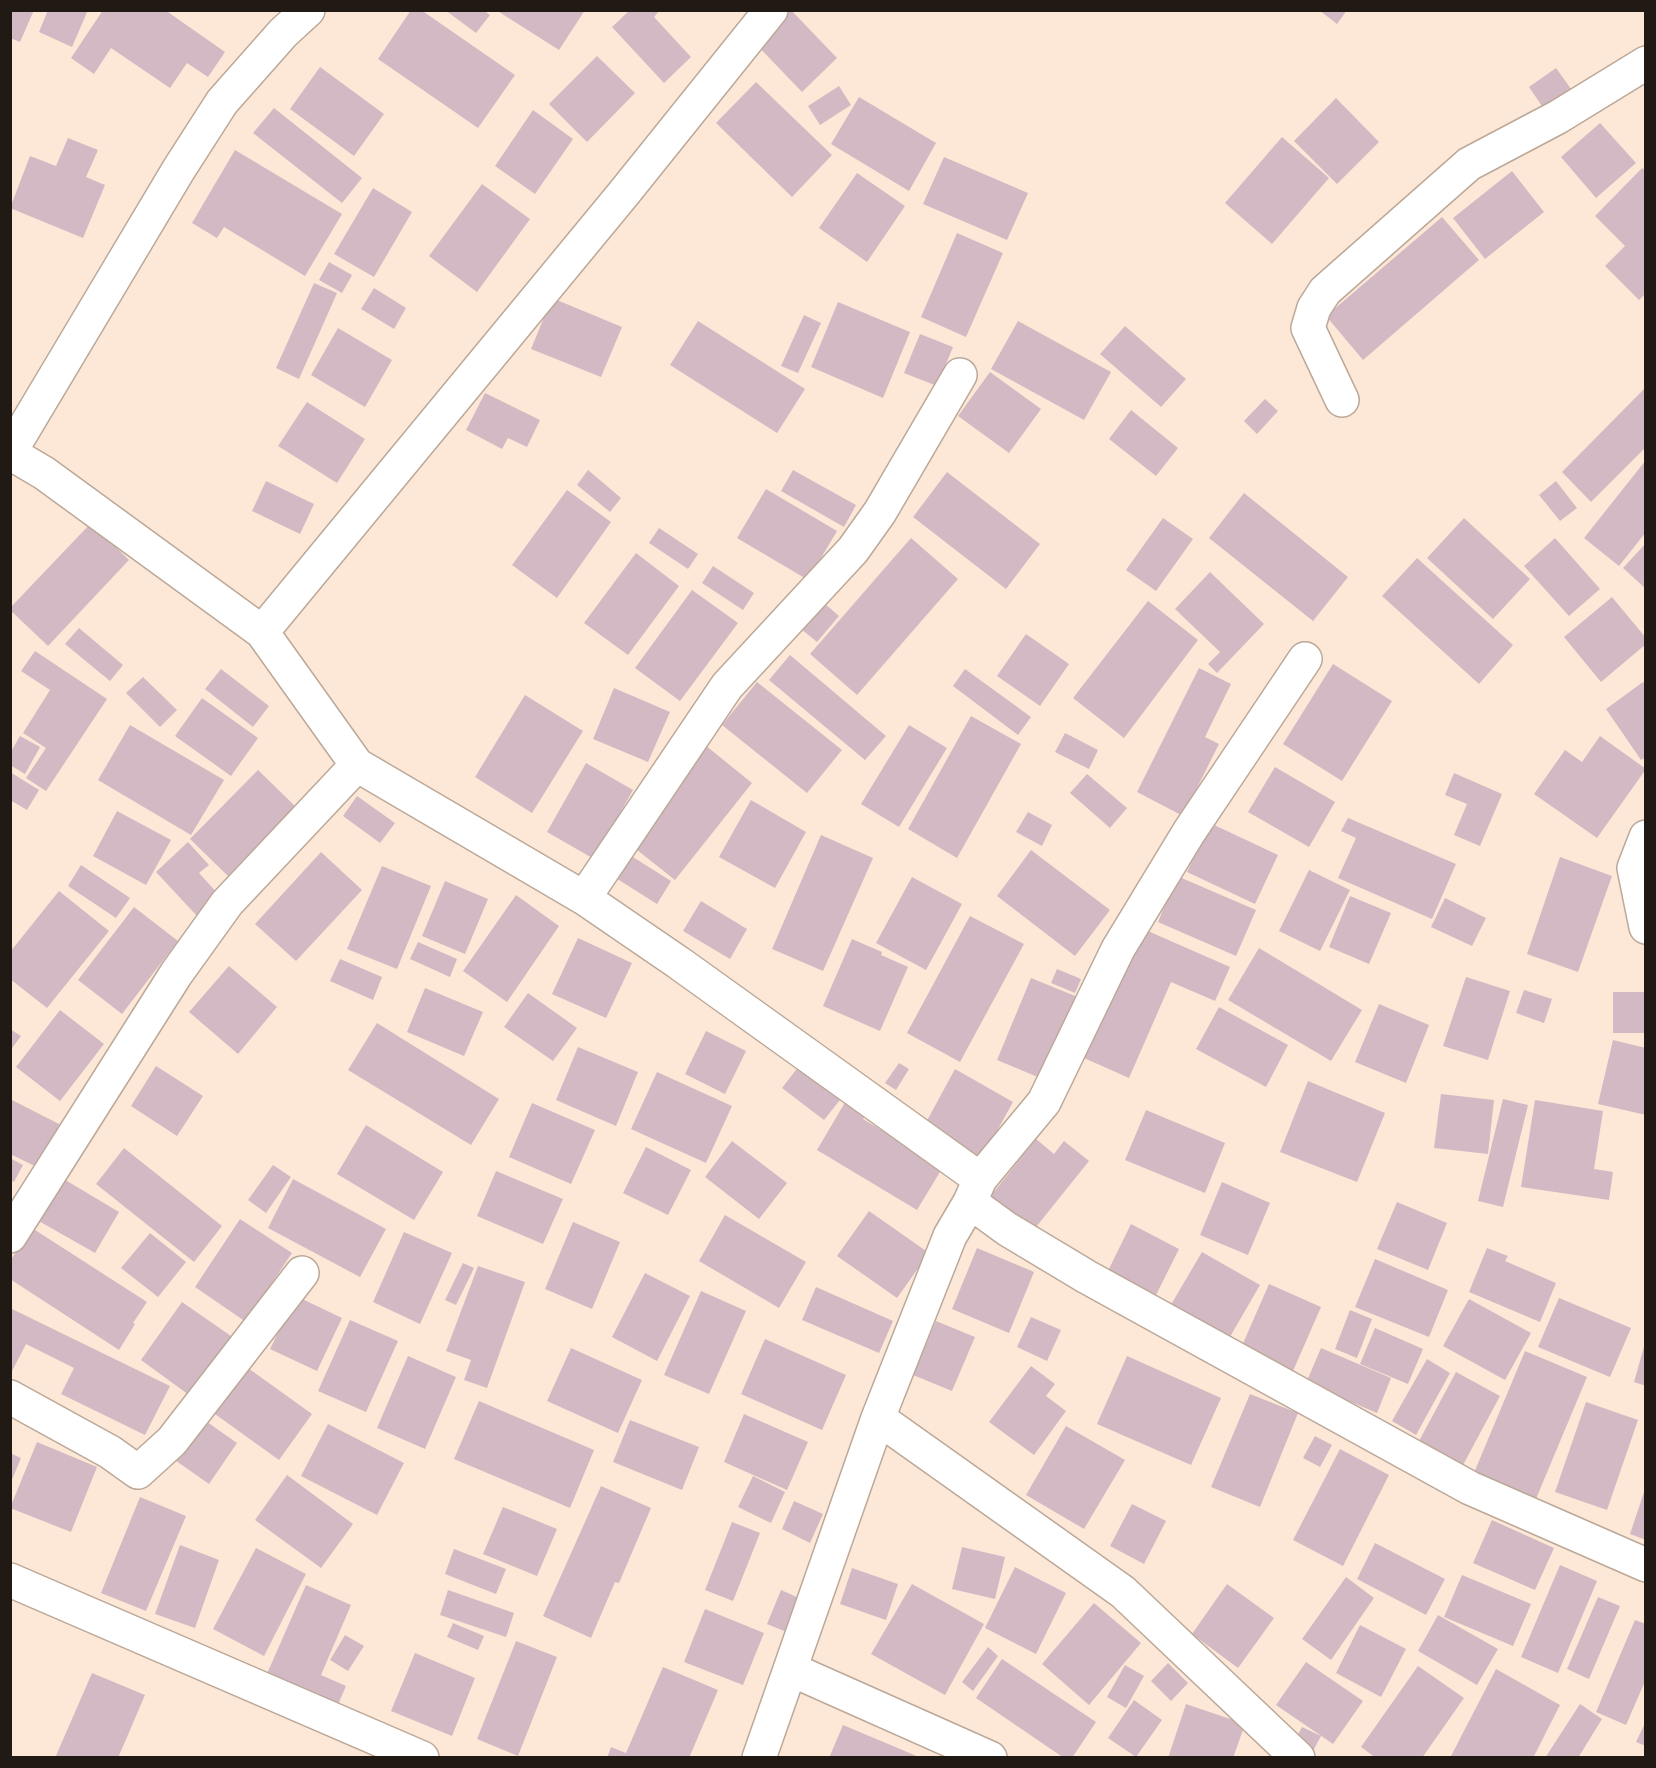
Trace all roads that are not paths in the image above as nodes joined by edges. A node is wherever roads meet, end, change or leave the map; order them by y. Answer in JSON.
{"nodes":[{"id":1,"x":308,"y":10,"type":"edge"},
{"id":2,"x":771,"y":10,"type":"edge"},
{"id":3,"x":1646,"y":63,"type":"edge"},
{"id":4,"x":960,"y":375,"type":"dead end"},
{"id":5,"x":1342,"y":400,"type":"dead end"},
{"id":6,"x":10,"y":452,"type":"edge"},
{"id":7,"x":262,"y":632,"type":"junction"},
{"id":8,"x":1305,"y":659,"type":"dead end"},
{"id":9,"x":357,"y":765,"type":"junction"},
{"id":10,"x":1646,"y":837,"type":"edge"},
{"id":11,"x":584,"y":898,"type":"junction"},
{"id":12,"x":1646,"y":927,"type":"edge"},
{"id":13,"x":975,"y":1190,"type":"junction"},
{"id":14,"x":10,"y":1236,"type":"edge"},
{"id":15,"x":302,"y":1273,"type":"dead end"},
{"id":16,"x":10,"y":1397,"type":"edge"},
{"id":17,"x":878,"y":1418,"type":"junction"},
{"id":18,"x":1646,"y":1565,"type":"edge"},
{"id":19,"x":10,"y":1580,"type":"edge"},
{"id":20,"x":790,"y":1669,"type":"junction"},
{"id":21,"x":407,"y":1754,"type":"edge"},
{"id":22,"x":759,"y":1758,"type":"edge"},
{"id":23,"x":990,"y":1758,"type":"edge"},
{"id":24,"x":1298,"y":1758,"type":"edge"}],
"edges":[{"from":1,"to":6,"type":"street"},
{"from":2,"to":7,"type":"street"},
{"from":3,"to":5,"type":"street"},
{"from":4,"to":11,"type":"street"},
{"from":6,"to":7,"type":"street"},
{"from":7,"to":9,"type":"street"},
{"from":8,"to":13,"type":"street"},
{"from":9,"to":11,"type":"street"},
{"from":9,"to":14,"type":"street"},
{"from":10,"to":12,"type":"street"},
{"from":11,"to":13,"type":"street"},
{"from":13,"to":17,"type":"street"},
{"from":13,"to":18,"type":"street"},
{"from":15,"to":16,"type":"street"},
{"from":17,"to":20,"type":"street"},
{"from":17,"to":24,"type":"street"},
{"from":19,"to":21,"type":"street"},
{"from":20,"to":22,"type":"street"},
{"from":20,"to":23,"type":"street"}]}
